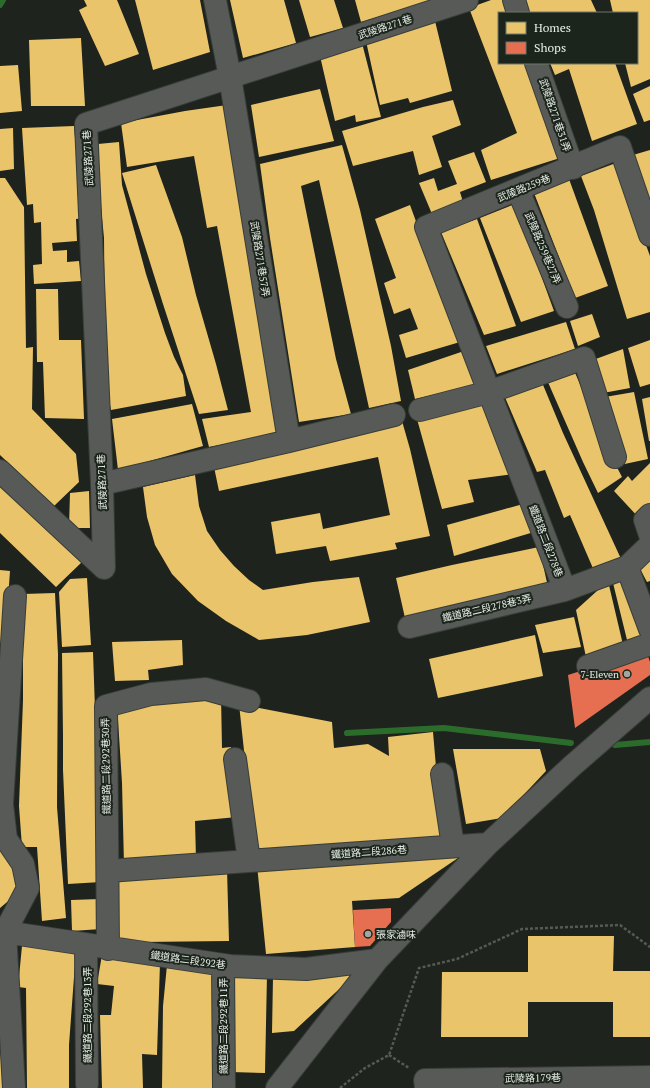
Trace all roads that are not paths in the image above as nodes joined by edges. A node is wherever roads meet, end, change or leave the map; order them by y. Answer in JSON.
{"nodes":[{"id":1,"x":215,"y":0,"type":"edge"},
{"id":2,"x":467,"y":0,"type":"edge"},
{"id":3,"x":514,"y":0,"type":"edge"},
{"id":4,"x":518,"y":12,"type":"edge"},
{"id":5,"x":536,"y":64,"type":"edge"},
{"id":6,"x":230,"y":77,"type":"junction"},
{"id":7,"x":573,"y":168,"type":"junction"},
{"id":8,"x":518,"y":190,"type":"junction"},
{"id":9,"x":426,"y":227,"type":"joint"},
{"id":10,"x":650,"y":235,"type":"edge"},
{"id":11,"x":567,"y":307,"type":"dead end"},
{"id":12,"x":489,"y":392,"type":"junction"},
{"id":13,"x":420,"y":410,"type":"dead end"},
{"id":14,"x":394,"y":415,"type":"dead end"},
{"id":15,"x":289,"y":441,"type":"junction"},
{"id":16,"x":615,"y":457,"type":"dead end"},
{"id":17,"x":0,"y":471,"type":"edge"},
{"id":18,"x":102,"y":484,"type":"junction"},
{"id":19,"x":650,"y":515,"type":"edge"},
{"id":20,"x":650,"y":534,"type":"edge"},
{"id":21,"x":650,"y":544,"type":"edge"},
{"id":22,"x":627,"y":567,"type":"junction"},
{"id":23,"x":565,"y":590,"type":"junction"},
{"id":24,"x":15,"y":596,"type":"dead end"},
{"id":25,"x":409,"y":627,"type":"dead end"},
{"id":26,"x":650,"y":629,"type":"edge"},
{"id":27,"x":650,"y":644,"type":"edge"},
{"id":28,"x":588,"y":666,"type":"dead end"},
{"id":29,"x":650,"y":698,"type":"edge"},
{"id":30,"x":249,"y":700,"type":"dead end"},
{"id":31,"x":235,"y":759,"type":"dead end"},
{"id":32,"x":442,"y":774,"type":"dead end"},
{"id":33,"x":488,"y":844,"type":"junction"},
{"id":34,"x":453,"y":846,"type":"junction"},
{"id":35,"x":249,"y":861,"type":"junction"},
{"id":36,"x":108,"y":871,"type":"junction"},
{"id":37,"x":2,"y":934,"type":"edge"},
{"id":38,"x":86,"y":945,"type":"junction"},
{"id":39,"x":108,"y":948,"type":"junction"},
{"id":40,"x":377,"y":960,"type":"junction"},
{"id":41,"x":223,"y":965,"type":"junction"},
{"id":42,"x":650,"y":1077,"type":"edge"},
{"id":43,"x":87,"y":1084,"type":"dead end"},
{"id":44,"x":14,"y":1088,"type":"edge"},
{"id":45,"x":224,"y":1088,"type":"edge"},
{"id":46,"x":277,"y":1088,"type":"edge"},
{"id":47,"x":426,"y":1088,"type":"edge"}],
"edges":[{"from":1,"to":6,"type":"street","name":"武陵路271巷57弄"},
{"from":2,"to":6,"type":"street","name":"武陵路271巷"},
{"from":3,"to":4,"type":"street"},
{"from":5,"to":7,"type":"street","name":"武陵路271巷31弄"},
{"from":6,"to":15,"type":"street","name":"武陵路271巷57弄"},
{"from":6,"to":18,"type":"street","name":"武陵路271巷"},
{"from":7,"to":8,"type":"street","name":"武陵路259巷"},
{"from":7,"to":10,"type":"street","name":"武陵路259巷"},
{"from":8,"to":9,"type":"street","name":"武陵路259巷"},
{"from":8,"to":11,"type":"street","name":"武陵路259巷27弄"},
{"from":9,"to":12,"type":"street","name":"鐵道路二段278巷"},
{"from":12,"to":13,"type":"street"},
{"from":12,"to":16,"type":"street"},
{"from":12,"to":23,"type":"street","name":"鐵道路二段278巷"},
{"from":14,"to":15,"type":"street"},
{"from":15,"to":18,"type":"street"},
{"from":17,"to":18,"type":"street","name":"武陵路271巷"},
{"from":19,"to":20,"type":"street"},
{"from":21,"to":22,"type":"street"},
{"from":22,"to":23,"type":"street","name":"鐵道路二段278巷"},
{"from":22,"to":26,"type":"street"},
{"from":23,"to":25,"type":"street","name":"鐵道路二段278巷3弄"},
{"from":24,"to":37,"type":"street"},
{"from":27,"to":28,"type":"street"},
{"from":29,"to":33,"type":"street"},
{"from":30,"to":36,"type":"street","name":"鐵道路二段292巷30弄"},
{"from":31,"to":35,"type":"street"},
{"from":32,"to":34,"type":"street"},
{"from":33,"to":34,"type":"street","name":"鐵道路二段286巷"},
{"from":33,"to":40,"type":"street"},
{"from":34,"to":35,"type":"street","name":"鐵道路二段286巷"},
{"from":35,"to":36,"type":"street","name":"鐵道路二段286巷"},
{"from":36,"to":39,"type":"street","name":"鐵道路二段292巷30弄"},
{"from":37,"to":38,"type":"street","name":"鐵道路二段292巷"},
{"from":37,"to":44,"type":"street"},
{"from":38,"to":39,"type":"street","name":"鐵道路二段292巷"},
{"from":38,"to":43,"type":"street","name":"鐵道路二段292巷13弄"},
{"from":39,"to":41,"type":"street","name":"鐵道路二段292巷"},
{"from":40,"to":41,"type":"street","name":"鐵道路二段292巷"},
{"from":40,"to":46,"type":"street"},
{"from":41,"to":45,"type":"street","name":"鐵道路二段292巷11弄"},
{"from":42,"to":47,"type":"street","name":"武陵路179巷"}]}
